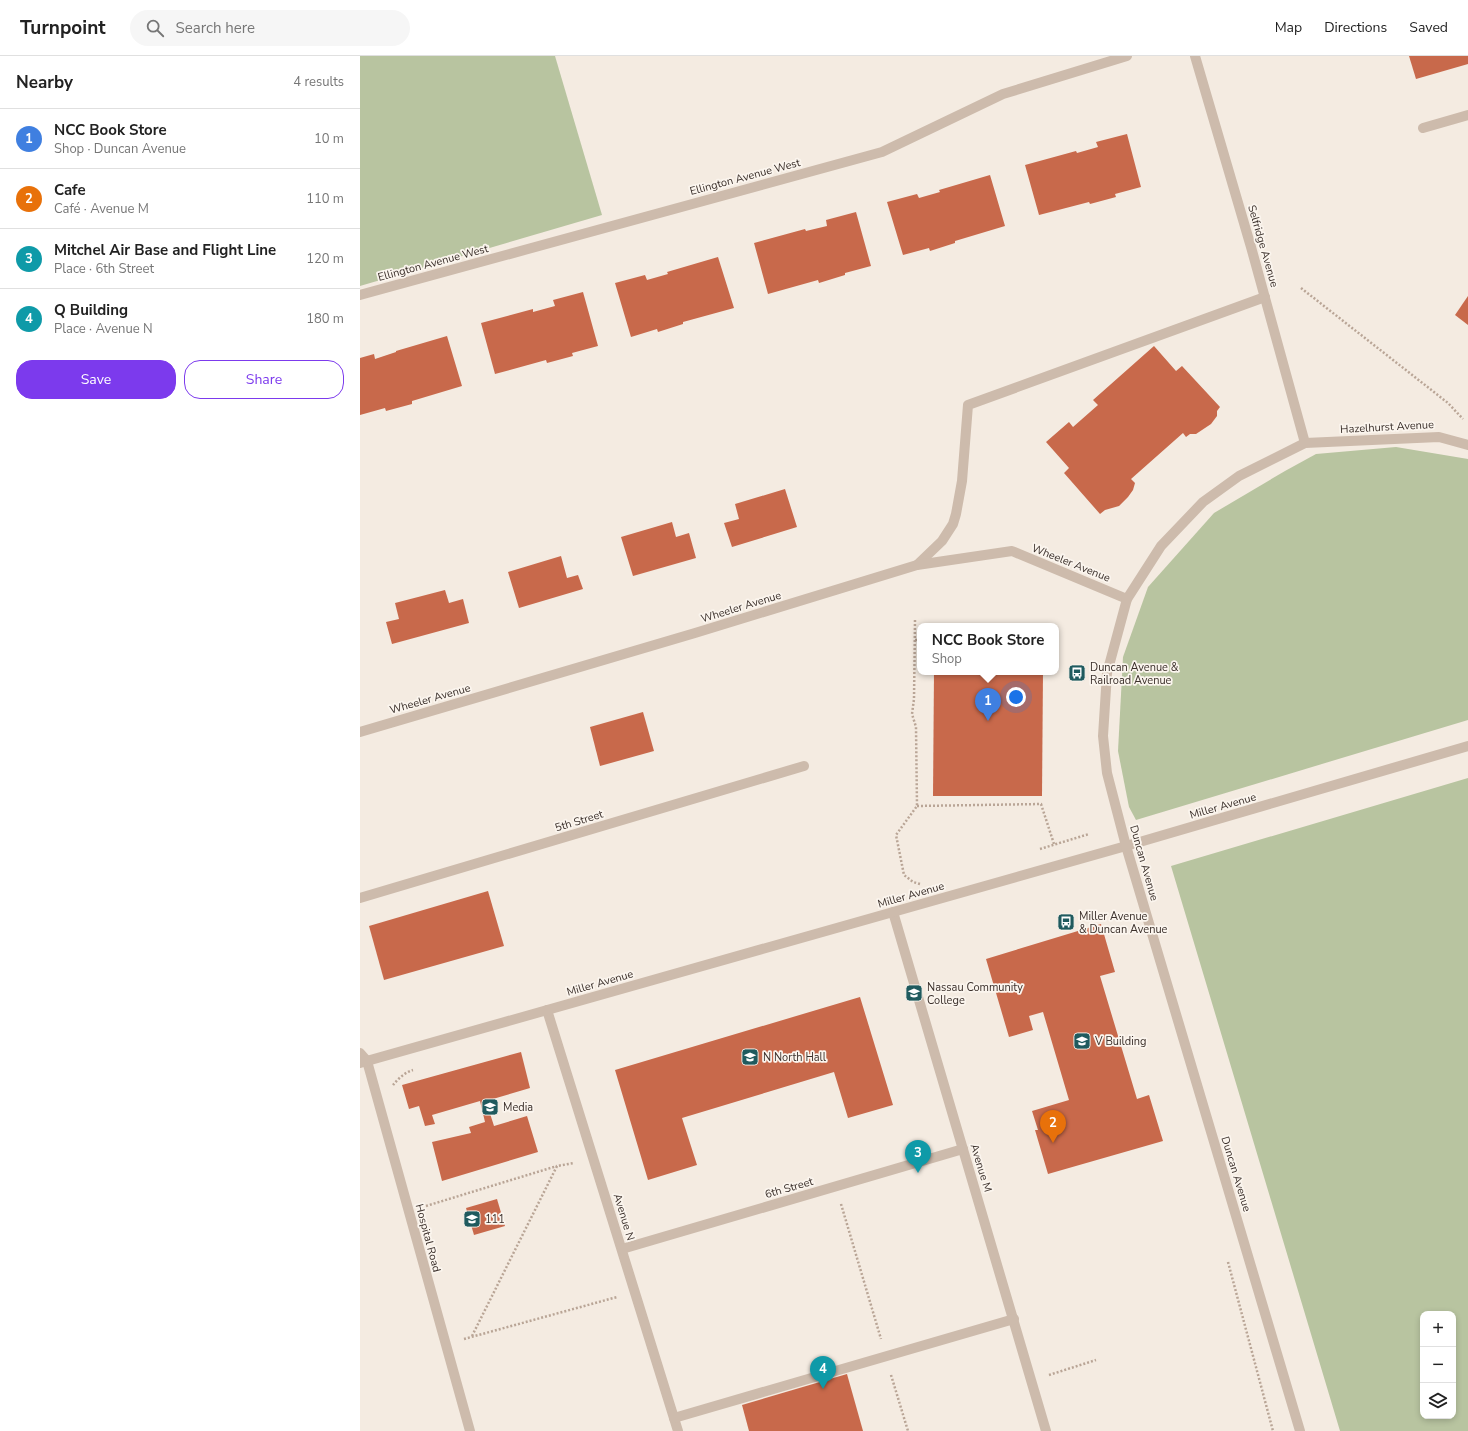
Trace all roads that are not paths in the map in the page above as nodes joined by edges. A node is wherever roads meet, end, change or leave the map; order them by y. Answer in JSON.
{"nodes":[{"id":1,"x":1127,"y":56,"type":"edge"},
{"id":2,"x":1195,"y":56,"type":"edge"},
{"id":3,"x":1468,"y":115,"type":"edge"},
{"id":4,"x":1423,"y":128,"type":"dead end"},
{"id":5,"x":360,"y":295,"type":"edge"},
{"id":6,"x":1265,"y":297,"type":"junction"},
{"id":7,"x":1305,"y":443,"type":"junction"},
{"id":8,"x":1468,"y":445,"type":"edge"},
{"id":9,"x":917,"y":565,"type":"junction"},
{"id":10,"x":1127,"y":599,"type":"junction"},
{"id":11,"x":360,"y":732,"type":"edge"},
{"id":12,"x":1468,"y":746,"type":"edge"},
{"id":13,"x":804,"y":766,"type":"dead end"},
{"id":14,"x":1126,"y":846,"type":"junction"},
{"id":15,"x":360,"y":898,"type":"edge"},
{"id":16,"x":893,"y":912,"type":"junction"},
{"id":17,"x":547,"y":1010,"type":"junction"},
{"id":18,"x":362,"y":1059,"type":"edge"},
{"id":19,"x":963,"y":1149,"type":"junction"},
{"id":20,"x":622,"y":1249,"type":"junction"},
{"id":21,"x":1014,"y":1319,"type":"junction"},
{"id":22,"x":674,"y":1418,"type":"junction"},
{"id":23,"x":470,"y":1431,"type":"edge"},
{"id":24,"x":678,"y":1431,"type":"edge"},
{"id":25,"x":1046,"y":1431,"type":"edge"},
{"id":26,"x":1300,"y":1431,"type":"edge"}],
"edges":[{"from":1,"to":5,"type":"street","name":"Ellington Avenue West"},
{"from":2,"to":6,"type":"street","name":"Selfridge Avenue"},
{"from":3,"to":4,"type":"street"},
{"from":6,"to":7,"type":"street","name":"Selfridge Avenue"},
{"from":6,"to":9,"type":"street"},
{"from":7,"to":8,"type":"street","name":"Hazelhurst Avenue"},
{"from":7,"to":10,"type":"street","name":"Duncan Avenue"},
{"from":9,"to":10,"type":"street","name":"Wheeler Avenue"},
{"from":9,"to":11,"type":"street","name":"Wheeler Avenue"},
{"from":10,"to":14,"type":"street","name":"Duncan Avenue"},
{"from":12,"to":14,"type":"street","name":"Miller Avenue"},
{"from":13,"to":15,"type":"street","name":"5th Street"},
{"from":14,"to":16,"type":"street","name":"Miller Avenue"},
{"from":14,"to":26,"type":"street","name":"Duncan Avenue"},
{"from":16,"to":17,"type":"street","name":"Miller Avenue"},
{"from":16,"to":19,"type":"street","name":"Avenue M"},
{"from":17,"to":18,"type":"street","name":"Miller Avenue"},
{"from":17,"to":20,"type":"street","name":"Avenue N"},
{"from":18,"to":23,"type":"street","name":"Hospital Road"},
{"from":19,"to":20,"type":"street","name":"6th Street"},
{"from":19,"to":21,"type":"street","name":"Avenue M"},
{"from":20,"to":22,"type":"street","name":"Avenue N"},
{"from":21,"to":22,"type":"street"},
{"from":21,"to":25,"type":"street","name":"Avenue M"},
{"from":22,"to":24,"type":"street","name":"Avenue N"}]}
